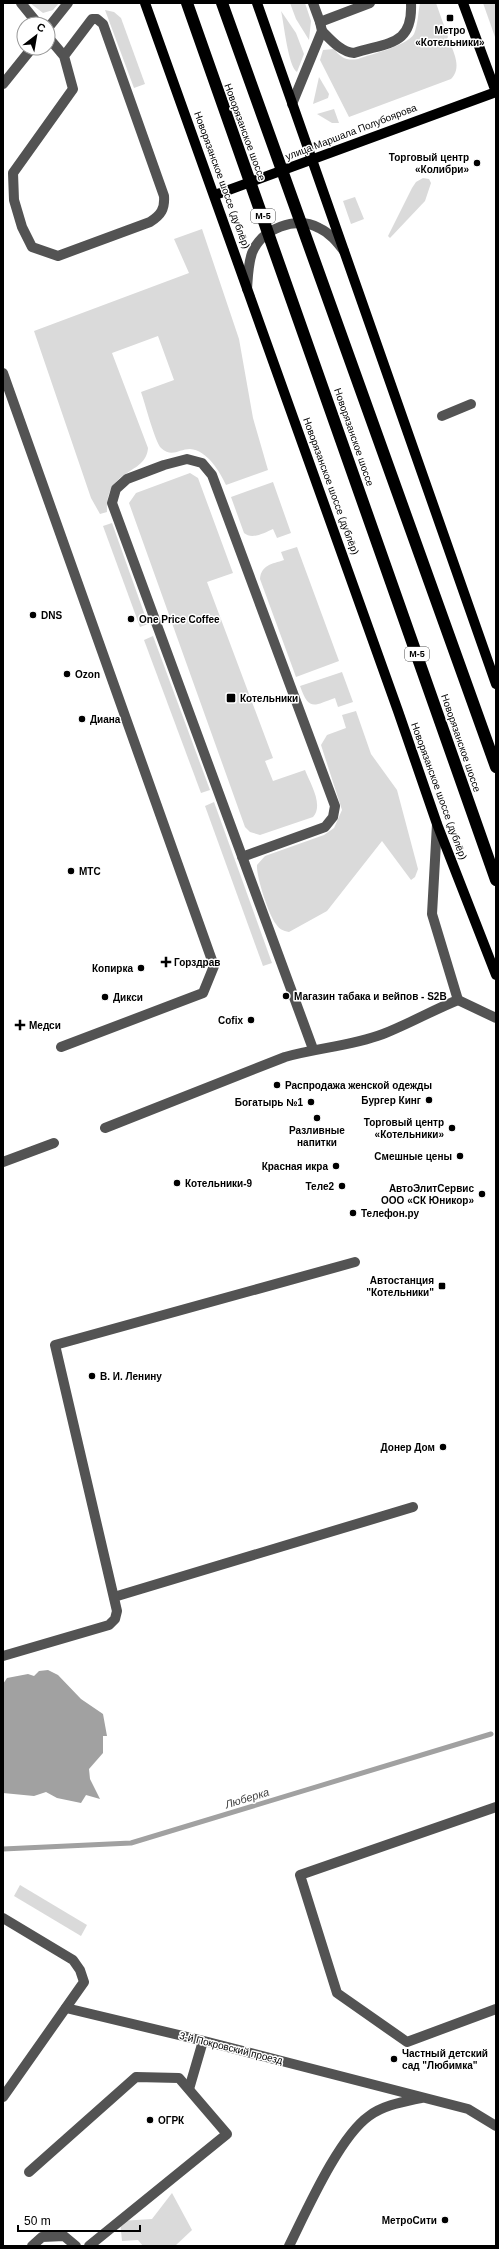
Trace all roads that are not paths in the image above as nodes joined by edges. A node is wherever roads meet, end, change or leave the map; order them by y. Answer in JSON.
{"nodes":[{"id":1,"x":21,"y":3,"type":"edge"},
{"id":2,"x":68,"y":3,"type":"edge"},
{"id":3,"x":187,"y":3,"type":"edge"},
{"id":4,"x":222,"y":3,"type":"edge"},
{"id":5,"x":257,"y":3,"type":"edge"},
{"id":6,"x":313,"y":3,"type":"edge"},
{"id":7,"x":370,"y":3,"type":"edge"},
{"id":8,"x":411,"y":3,"type":"edge"},
{"id":9,"x":464,"y":3,"type":"edge"},
{"id":10,"x":145,"y":5,"type":"edge"},
{"id":11,"x":32,"y":16,"type":"edge"},
{"id":12,"x":56,"y":18,"type":"edge"},
{"id":13,"x":321,"y":26,"type":"junction"},
{"id":14,"x":56,"y":46,"type":"edge"},
{"id":15,"x":26,"y":56,"type":"edge"},
{"id":16,"x":64,"y":56,"type":"junction"},
{"id":17,"x":3,"y":84,"type":"edge"},
{"id":18,"x":496,"y":92,"type":"edge"},
{"id":19,"x":292,"y":104,"type":"junction"},
{"id":20,"x":312,"y":161,"type":"junction"},
{"id":21,"x":215,"y":195,"type":"junction"},
{"id":22,"x":345,"y":252,"type":"junction"},
{"id":23,"x":247,"y":289,"type":"junction"},
{"id":24,"x":3,"y":374,"type":"edge"},
{"id":25,"x":471,"y":404,"type":"dead end"},
{"id":26,"x":442,"y":416,"type":"dead end"},
{"id":27,"x":496,"y":684,"type":"edge"},
{"id":28,"x":496,"y":767,"type":"edge"},
{"id":29,"x":437,"y":824,"type":"junction"},
{"id":30,"x":242,"y":857,"type":"junction"},
{"id":31,"x":496,"y":880,"type":"edge"},
{"id":32,"x":496,"y":975,"type":"edge"},
{"id":33,"x":458,"y":1000,"type":"junction"},
{"id":34,"x":496,"y":1018,"type":"edge"},
{"id":35,"x":61,"y":1047,"type":"dead end"},
{"id":36,"x":313,"y":1049,"type":"junction"},
{"id":37,"x":104,"y":1128,"type":"dead end"},
{"id":38,"x":54,"y":1143,"type":"dead end"},
{"id":39,"x":3,"y":1162,"type":"edge"},
{"id":40,"x":355,"y":1262,"type":"dead end"},
{"id":41,"x":413,"y":1507,"type":"dead end"},
{"id":42,"x":114,"y":1597,"type":"junction"},
{"id":43,"x":3,"y":1656,"type":"edge"},
{"id":44,"x":496,"y":1807,"type":"edge"},
{"id":45,"x":3,"y":1918,"type":"edge"},
{"id":46,"x":66,"y":2008,"type":"junction"},
{"id":47,"x":496,"y":2009,"type":"edge"},
{"id":48,"x":203,"y":2041,"type":"junction"},
{"id":49,"x":189,"y":2089,"type":"junction"},
{"id":50,"x":3,"y":2097,"type":"edge"},
{"id":51,"x":423,"y":2097,"type":"junction"},
{"id":52,"x":496,"y":2126,"type":"edge"},
{"id":53,"x":29,"y":2172,"type":"dead end"},
{"id":54,"x":32,"y":2246,"type":"edge"},
{"id":55,"x":76,"y":2246,"type":"edge"},
{"id":56,"x":90,"y":2246,"type":"edge"},
{"id":57,"x":289,"y":2246,"type":"edge"}],
"edges":[{"from":1,"to":11,"type":"street"},
{"from":2,"to":12,"type":"street"},
{"from":3,"to":31,"type":"highway","name":"Новорязанское шоссе","number":"М-5"},
{"from":4,"to":28,"type":"highway","name":"Новорязанское шоссе"},
{"from":5,"to":19,"type":"main road"},
{"from":6,"to":13,"type":"street"},
{"from":7,"to":13,"type":"street"},
{"from":8,"to":13,"type":"street"},
{"from":9,"to":18,"type":"main road"},
{"from":10,"to":21,"type":"main road","name":"Новорязанское шоссе (дублёр)"},
{"from":13,"to":19,"type":"street"},
{"from":14,"to":16,"type":"street"},
{"from":15,"to":17,"type":"street"},
{"from":16,"to":16,"type":"street"},
{"from":18,"to":20,"type":"main road","name":"улица Маршала Полубоярова"},
{"from":19,"to":20,"type":"main road"},
{"from":20,"to":21,"type":"main road","name":"улица Маршала Полубоярова"},
{"from":20,"to":22,"type":"main road"},
{"from":21,"to":23,"type":"main road","name":"Новорязанское шоссе (дублёр)"},
{"from":22,"to":23,"type":"street"},
{"from":22,"to":27,"type":"main road"},
{"from":23,"to":29,"type":"main road","name":"Новорязанское шоссе (дублёр)"},
{"from":24,"to":35,"type":"street"},
{"from":25,"to":26,"type":"street"},
{"from":29,"to":32,"type":"main road","name":"Новорязанское шоссе (дублёр)"},
{"from":29,"to":33,"type":"street"},
{"from":30,"to":30,"type":"street"},
{"from":30,"to":36,"type":"street"},
{"from":33,"to":34,"type":"street"},
{"from":33,"to":36,"type":"street"},
{"from":36,"to":37,"type":"street"},
{"from":38,"to":39,"type":"street"},
{"from":40,"to":42,"type":"street"},
{"from":41,"to":42,"type":"street"},
{"from":42,"to":43,"type":"street"},
{"from":44,"to":47,"type":"street"},
{"from":45,"to":46,"type":"street"},
{"from":46,"to":48,"type":"street","name":"3-й Покровский проезд"},
{"from":46,"to":50,"type":"street"},
{"from":48,"to":49,"type":"street"},
{"from":48,"to":51,"type":"street","name":"3-й Покровский проезд"},
{"from":49,"to":53,"type":"street"},
{"from":49,"to":56,"type":"street"},
{"from":51,"to":52,"type":"street","name":"3-й Покровский проезд"},
{"from":51,"to":57,"type":"street"},
{"from":54,"to":55,"type":"street"}]}
